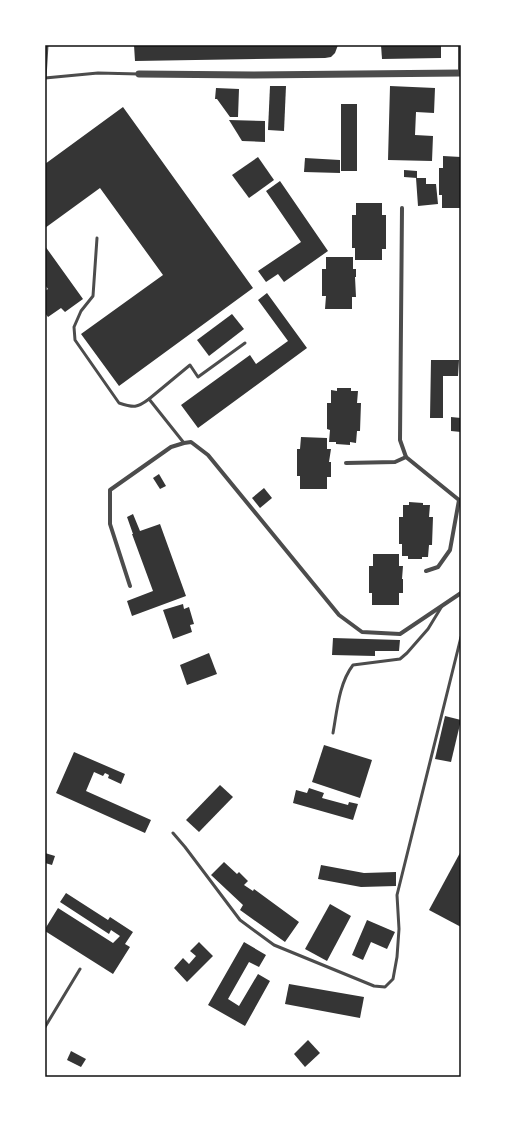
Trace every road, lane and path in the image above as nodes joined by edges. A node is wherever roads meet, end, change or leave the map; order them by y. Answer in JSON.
{"nodes":[{"id":1,"x":47,"y":45,"type":"edge"},
{"id":2,"x":460,"y":45,"type":"edge"},
{"id":3,"x":460,"y":73,"type":"edge"},
{"id":4,"x":138,"y":74,"type":"joint"},
{"id":5,"x":45,"y":78,"type":"edge"},
{"id":6,"x":402,"y":208,"type":"dead end"},
{"id":7,"x":97,"y":238,"type":"dead end"},
{"id":8,"x":245,"y":343,"type":"dead end"},
{"id":9,"x":149,"y":399,"type":"junction"},
{"id":10,"x":184,"y":443,"type":"junction"},
{"id":11,"x":406,"y":457,"type":"junction"},
{"id":12,"x":346,"y":462,"type":"dead end"},
{"id":13,"x":460,"y":500,"type":"edge"},
{"id":14,"x":459,"y":516,"type":"edge"},
{"id":15,"x":426,"y":571,"type":"dead end"},
{"id":16,"x":130,"y":586,"type":"dead end"},
{"id":17,"x":461,"y":593,"type":"edge"},
{"id":18,"x":443,"y":604,"type":"junction"},
{"id":19,"x":461,"y":637,"type":"edge"},
{"id":20,"x":333,"y":733,"type":"dead end"},
{"id":21,"x":173,"y":833,"type":"dead end"},
{"id":22,"x":80,"y":969,"type":"dead end"},
{"id":23,"x":45,"y":1027,"type":"edge"}],
"edges":[{"from":1,"to":5,"type":"lane"},
{"from":2,"to":3,"type":"street"},
{"from":3,"to":4,"type":"street"},
{"from":4,"to":5,"type":"lane"},
{"from":6,"to":11,"type":"street"},
{"from":7,"to":9,"type":"lane"},
{"from":8,"to":9,"type":"lane"},
{"from":9,"to":10,"type":"lane"},
{"from":10,"to":16,"type":"street"},
{"from":10,"to":18,"type":"street"},
{"from":11,"to":12,"type":"street"},
{"from":11,"to":13,"type":"street"},
{"from":13,"to":14,"type":"street"},
{"from":14,"to":15,"type":"street"},
{"from":17,"to":18,"type":"street"},
{"from":18,"to":20,"type":"lane"},
{"from":19,"to":21,"type":"lane"},
{"from":22,"to":23,"type":"lane"}]}
